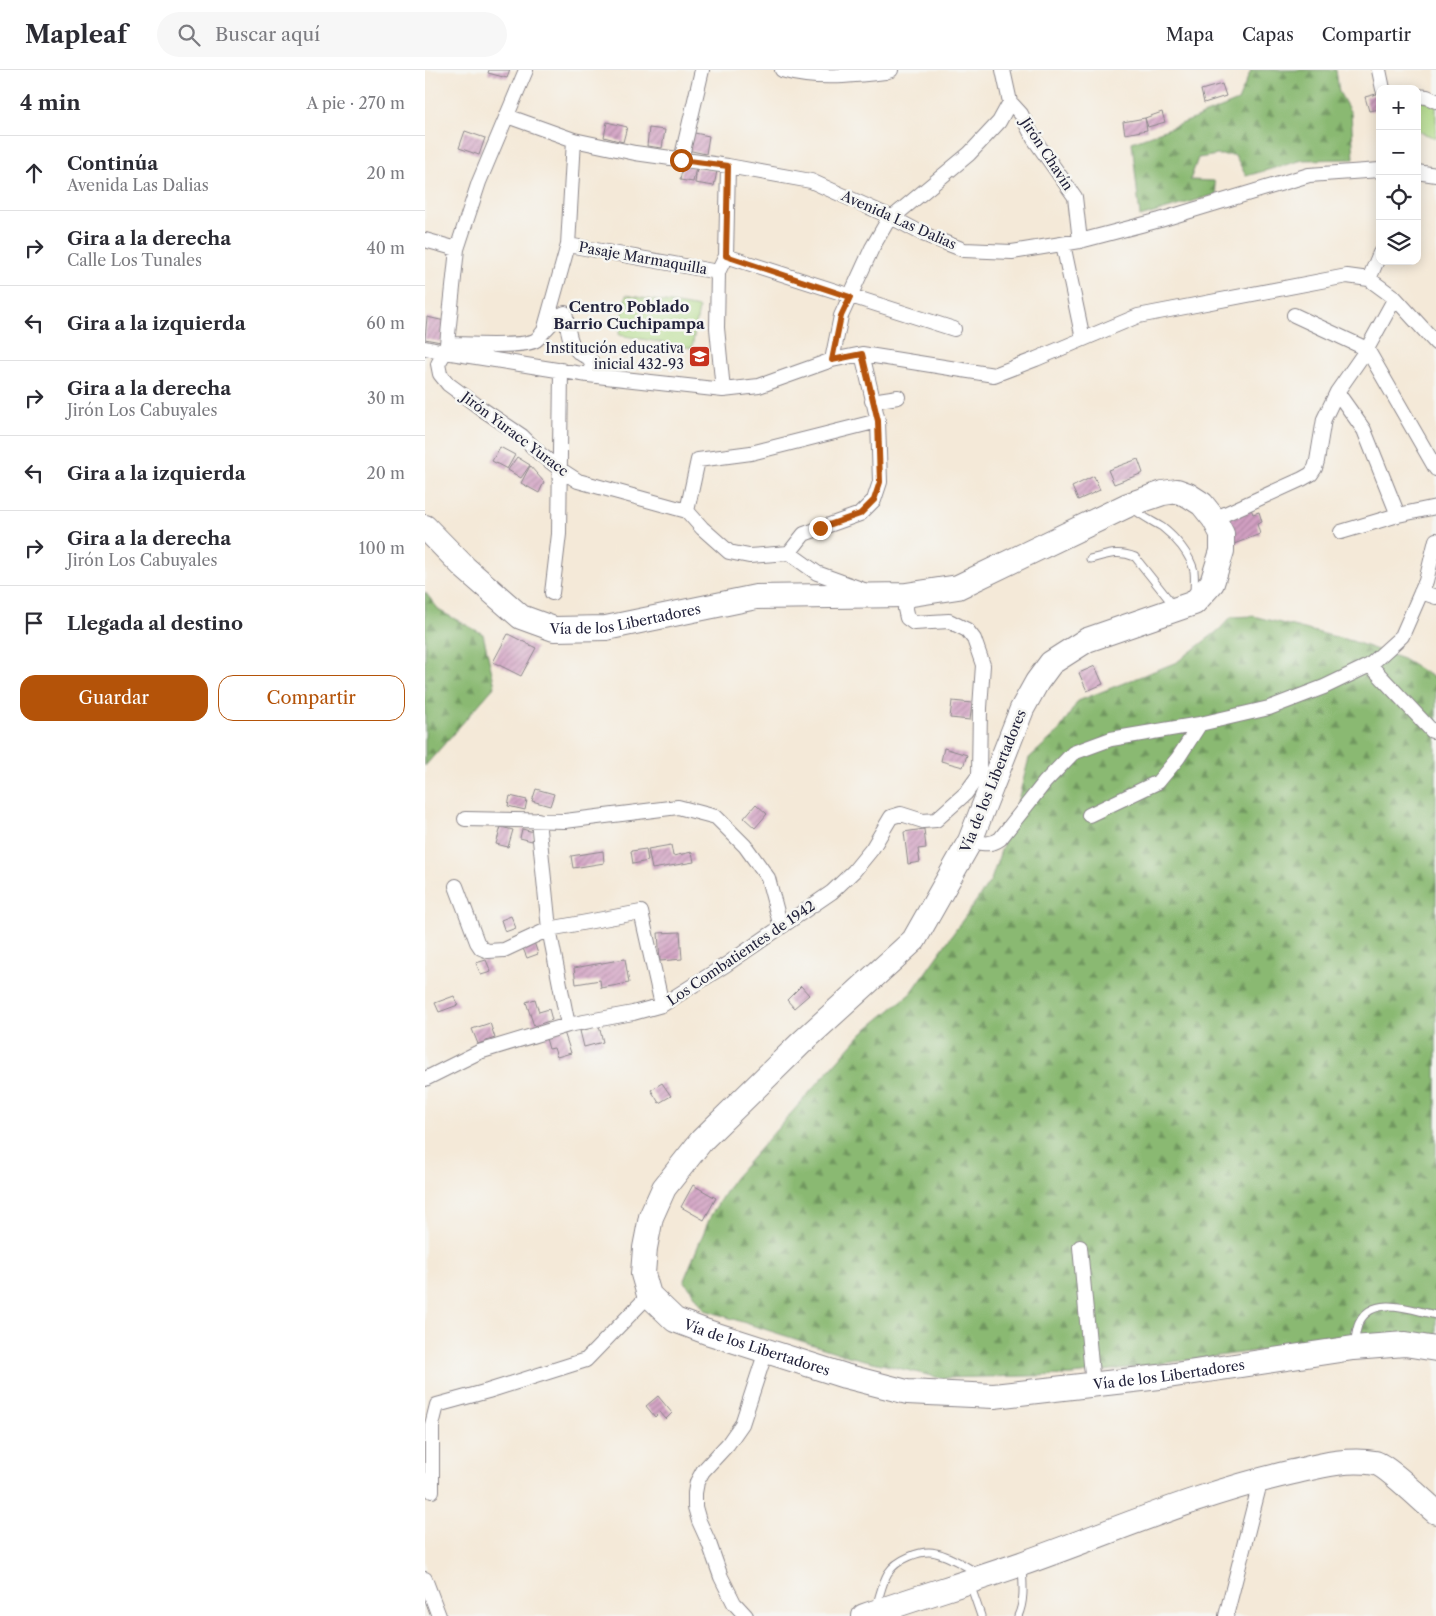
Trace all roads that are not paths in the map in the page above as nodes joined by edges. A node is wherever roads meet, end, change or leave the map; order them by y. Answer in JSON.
{"nodes":[{"id":1,"x":526,"y":70,"type":"edge"},
{"id":2,"x":702,"y":70,"type":"edge"},
{"id":3,"x":782,"y":70,"type":"edge"},
{"id":4,"x":891,"y":70,"type":"edge"},
{"id":5,"x":1003,"y":70,"type":"edge"},
{"id":6,"x":1379,"y":70,"type":"edge"},
{"id":7,"x":844,"y":73,"type":"edge"},
{"id":8,"x":1382,"y":85,"type":"edge"},
{"id":9,"x":1421,"y":96,"type":"edge"},
{"id":10,"x":1436,"y":101,"type":"edge"},
{"id":11,"x":1010,"y":102,"type":"junction"},
{"id":12,"x":507,"y":116,"type":"junction"},
{"id":13,"x":573,"y":140,"type":"junction"},
{"id":14,"x":681,"y":160,"type":"junction"},
{"id":15,"x":728,"y":166,"type":"junction"},
{"id":16,"x":1376,"y":170,"type":"edge"},
{"id":17,"x":1421,"y":173,"type":"edge"},
{"id":18,"x":1436,"y":175,"type":"edge"},
{"id":19,"x":891,"y":217,"type":"junction"},
{"id":20,"x":425,"y":240,"type":"edge"},
{"id":21,"x":1079,"y":241,"type":"junction"},
{"id":22,"x":1063,"y":244,"type":"junction"},
{"id":23,"x":568,"y":245,"type":"junction"},
{"id":24,"x":457,"y":249,"type":"junction"},
{"id":25,"x":726,"y":256,"type":"junction"},
{"id":26,"x":1376,"y":262,"type":"edge"},
{"id":27,"x":718,"y":272,"type":"junction"},
{"id":28,"x":1369,"y":279,"type":"junction"},
{"id":29,"x":850,"y":297,"type":"junction"},
{"id":30,"x":1395,"y":298,"type":"junction"},
{"id":31,"x":1294,"y":315,"type":"dead end"},
{"id":32,"x":954,"y":329,"type":"dead end"},
{"id":33,"x":544,"y":331,"type":"junction"},
{"id":34,"x":1083,"y":339,"type":"junction"},
{"id":35,"x":1436,"y":343,"type":"edge"},
{"id":36,"x":425,"y":348,"type":"edge"},
{"id":37,"x":446,"y":348,"type":"junction"},
{"id":38,"x":1367,"y":349,"type":"junction"},
{"id":39,"x":862,"y":354,"type":"junction"},
{"id":40,"x":832,"y":360,"type":"junction"},
{"id":41,"x":561,"y":370,"type":"junction"},
{"id":42,"x":588,"y":375,"type":"junction"},
{"id":43,"x":723,"y":390,"type":"junction"},
{"id":44,"x":1337,"y":392,"type":"junction"},
{"id":45,"x":898,"y":397,"type":"dead end"},
{"id":46,"x":872,"y":401,"type":"junction"},
{"id":47,"x":878,"y":421,"type":"junction"},
{"id":48,"x":1436,"y":469,"type":"edge"},
{"id":49,"x":561,"y":470,"type":"junction"},
{"id":50,"x":1128,"y":505,"type":"junction"},
{"id":51,"x":1436,"y":507,"type":"edge"},
{"id":52,"x":687,"y":511,"type":"junction"},
{"id":53,"x":1398,"y":515,"type":"junction"},
{"id":54,"x":1214,"y":519,"type":"junction"},
{"id":55,"x":425,"y":527,"type":"edge"},
{"id":56,"x":1341,"y":532,"type":"dead end"},
{"id":57,"x":1436,"y":540,"type":"edge"},
{"id":58,"x":789,"y":553,"type":"junction"},
{"id":59,"x":1090,"y":559,"type":"dead end"},
{"id":60,"x":1421,"y":592,"type":"junction"},
{"id":61,"x":552,"y":593,"type":"dead end"},
{"id":62,"x":879,"y":595,"type":"junction"},
{"id":63,"x":906,"y":595,"type":"junction"},
{"id":64,"x":1436,"y":597,"type":"edge"},
{"id":65,"x":1185,"y":606,"type":"junction"},
{"id":66,"x":1370,"y":665,"type":"junction"},
{"id":67,"x":1200,"y":724,"type":"junction"},
{"id":68,"x":1432,"y":732,"type":"dead end"},
{"id":69,"x":979,"y":775,"type":"junction"},
{"id":70,"x":988,"y":796,"type":"junction"},
{"id":71,"x":1089,"y":815,"type":"dead end"},
{"id":72,"x":465,"y":819,"type":"dead end"},
{"id":73,"x":538,"y":820,"type":"junction"},
{"id":74,"x":970,"y":841,"type":"junction"},
{"id":75,"x":456,"y":886,"type":"dead end"},
{"id":76,"x":781,"y":927,"type":"junction"},
{"id":77,"x":549,"y":929,"type":"junction"},
{"id":78,"x":662,"y":1006,"type":"junction"},
{"id":79,"x":568,"y":1025,"type":"junction"},
{"id":80,"x":425,"y":1079,"type":"edge"},
{"id":81,"x":1080,"y":1247,"type":"dead end"},
{"id":82,"x":649,"y":1295,"type":"junction"},
{"id":83,"x":1436,"y":1315,"type":"edge"},
{"id":84,"x":1353,"y":1348,"type":"junction"},
{"id":85,"x":1436,"y":1349,"type":"edge"},
{"id":86,"x":766,"y":1351,"type":"junction"},
{"id":87,"x":1093,"y":1386,"type":"junction"},
{"id":88,"x":1261,"y":1479,"type":"junction"},
{"id":89,"x":432,"y":1491,"type":"dead end"},
{"id":90,"x":1436,"y":1512,"type":"edge"},
{"id":91,"x":1021,"y":1564,"type":"junction"},
{"id":92,"x":977,"y":1579,"type":"junction"},
{"id":93,"x":425,"y":1580,"type":"edge"},
{"id":94,"x":882,"y":1613,"type":"edge"},
{"id":95,"x":439,"y":1616,"type":"edge"},
{"id":96,"x":745,"y":1616,"type":"edge"},
{"id":97,"x":981,"y":1616,"type":"edge"},
{"id":98,"x":1018,"y":1616,"type":"edge"},
{"id":99,"x":1226,"y":1616,"type":"edge"}],
"edges":[{"from":1,"to":12,"type":"street"},
{"from":2,"to":14,"type":"street"},
{"from":3,"to":7,"type":"street"},
{"from":4,"to":7,"type":"street"},
{"from":5,"to":11,"type":"street","name":"Jirón Chavín"},
{"from":6,"to":8,"type":"street"},
{"from":9,"to":10,"type":"street"},
{"from":11,"to":19,"type":"street"},
{"from":11,"to":21,"type":"street","name":"Jirón Chavín"},
{"from":12,"to":13,"type":"street","name":"Avenida Las Dalias"},
{"from":12,"to":24,"type":"street"},
{"from":13,"to":14,"type":"street","name":"Avenida Las Dalias"},
{"from":13,"to":23,"type":"street"},
{"from":14,"to":15,"type":"street","name":"Avenida Las Dalias"},
{"from":15,"to":19,"type":"street","name":"Avenida Las Dalias"},
{"from":15,"to":25,"type":"street"},
{"from":16,"to":21,"type":"street","name":"Avenida Las Dalias"},
{"from":17,"to":18,"type":"street"},
{"from":19,"to":22,"type":"street","name":"Avenida Las Dalias"},
{"from":19,"to":29,"type":"street"},
{"from":20,"to":24,"type":"street"},
{"from":21,"to":22,"type":"street","name":"Avenida Las Dalias"},
{"from":22,"to":34,"type":"street"},
{"from":23,"to":27,"type":"street","name":"Pasaje Marmaquilla"},
{"from":23,"to":33,"type":"street"},
{"from":24,"to":37,"type":"street"},
{"from":25,"to":27,"type":"street"},
{"from":25,"to":29,"type":"street"},
{"from":26,"to":28,"type":"street"},
{"from":27,"to":43,"type":"street"},
{"from":28,"to":30,"type":"street"},
{"from":28,"to":34,"type":"street"},
{"from":29,"to":32,"type":"street"},
{"from":29,"to":40,"type":"street"},
{"from":30,"to":35,"type":"street"},
{"from":30,"to":38,"type":"street"},
{"from":31,"to":38,"type":"street"},
{"from":33,"to":37,"type":"street"},
{"from":33,"to":42,"type":"street"},
{"from":34,"to":39,"type":"street"},
{"from":36,"to":37,"type":"street"},
{"from":37,"to":41,"type":"street"},
{"from":37,"to":49,"type":"street","name":"Jirón Yuracc Yuracc"},
{"from":38,"to":44,"type":"street"},
{"from":38,"to":48,"type":"street"},
{"from":39,"to":40,"type":"street"},
{"from":39,"to":46,"type":"street"},
{"from":40,"to":43,"type":"street"},
{"from":41,"to":42,"type":"street"},
{"from":41,"to":49,"type":"street"},
{"from":42,"to":43,"type":"street"},
{"from":44,"to":53,"type":"street"},
{"from":44,"to":54,"type":"street"},
{"from":45,"to":46,"type":"street"},
{"from":46,"to":47,"type":"street"},
{"from":47,"to":52,"type":"street"},
{"from":47,"to":58,"type":"street"},
{"from":49,"to":52,"type":"street","name":"Jirón Yuracc Yuracc"},
{"from":49,"to":61,"type":"street"},
{"from":50,"to":54,"type":"highway","name":"Vía de los Libertadores"},
{"from":50,"to":63,"type":"highway","name":"Vía de los Libertadores"},
{"from":50,"to":65,"type":"lane"},
{"from":51,"to":53,"type":"street"},
{"from":52,"to":58,"type":"street"},
{"from":53,"to":56,"type":"street"},
{"from":54,"to":65,"type":"highway","name":"Vía de los Libertadores"},
{"from":55,"to":62,"type":"highway","name":"Vía de los Libertadores"},
{"from":57,"to":60,"type":"street"},
{"from":58,"to":62,"type":"street"},
{"from":59,"to":65,"type":"lane"},
{"from":60,"to":64,"type":"street"},
{"from":60,"to":66,"type":"street"},
{"from":62,"to":63,"type":"highway","name":"Vía de los Libertadores"},
{"from":63,"to":69,"type":"street"},
{"from":65,"to":70,"type":"highway","name":"Vía de los Libertadores"},
{"from":66,"to":67,"type":"street"},
{"from":66,"to":68,"type":"street"},
{"from":67,"to":71,"type":"street"},
{"from":67,"to":74,"type":"street"},
{"from":69,"to":70,"type":"street"},
{"from":69,"to":76,"type":"street","name":"Los Combatientes de 1942"},
{"from":70,"to":74,"type":"highway","name":"Vía de los Libertadores"},
{"from":72,"to":73,"type":"street"},
{"from":73,"to":76,"type":"street"},
{"from":73,"to":77,"type":"street"},
{"from":74,"to":82,"type":"highway","name":"Vía de los Libertadores"},
{"from":75,"to":77,"type":"street"},
{"from":76,"to":78,"type":"street","name":"Los Combatientes de 1942"},
{"from":77,"to":78,"type":"street"},
{"from":77,"to":79,"type":"street"},
{"from":78,"to":79,"type":"street","name":"Los Combatientes de 1942"},
{"from":79,"to":80,"type":"street","name":"Los Combatientes de 1942"},
{"from":81,"to":87,"type":"street"},
{"from":82,"to":86,"type":"highway","name":"Vía de los Libertadores"},
{"from":82,"to":89,"type":"street"},
{"from":83,"to":84,"type":"lane"},
{"from":84,"to":85,"type":"highway","name":"Vía de los Libertadores"},
{"from":84,"to":87,"type":"highway","name":"Vía de los Libertadores"},
{"from":86,"to":87,"type":"highway","name":"Vía de los Libertadores"},
{"from":86,"to":96,"type":"street"},
{"from":88,"to":90,"type":"highway"},
{"from":88,"to":91,"type":"highway"},
{"from":88,"to":99,"type":"street"},
{"from":91,"to":92,"type":"highway"},
{"from":91,"to":98,"type":"lane"},
{"from":92,"to":94,"type":"highway"},
{"from":92,"to":94,"type":"lane"},
{"from":92,"to":97,"type":"lane"},
{"from":93,"to":95,"type":"street"}]}
